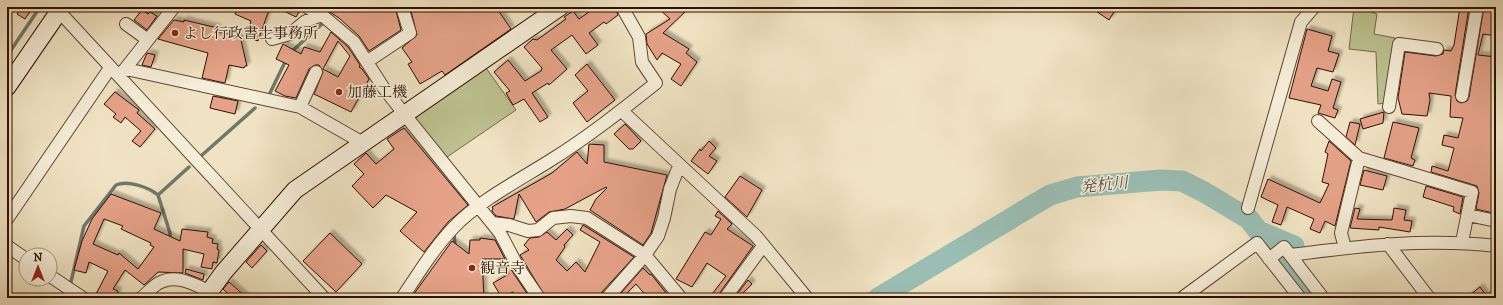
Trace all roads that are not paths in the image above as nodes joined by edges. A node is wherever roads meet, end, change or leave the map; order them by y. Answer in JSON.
{"nodes":[{"id":1,"x":174,"y":7,"type":"edge"},
{"id":2,"x":307,"y":7,"type":"edge"},
{"id":3,"x":402,"y":7,"type":"edge"},
{"id":4,"x":560,"y":7,"type":"edge"},
{"id":5,"x":622,"y":7,"type":"edge"},
{"id":6,"x":1314,"y":7,"type":"edge"},
{"id":7,"x":1477,"y":7,"type":"edge"},
{"id":8,"x":59,"y":9,"type":"edge"},
{"id":9,"x":322,"y":15,"type":"junction"},
{"id":10,"x":126,"y":24,"type":"dead end"},
{"id":11,"x":272,"y":39,"type":"dead end"},
{"id":12,"x":148,"y":40,"type":"junction"},
{"id":13,"x":1436,"y":49,"type":"dead end"},
{"id":14,"x":368,"y":61,"type":"junction"},
{"id":15,"x":110,"y":68,"type":"junction"},
{"id":16,"x":316,"y":72,"type":"dead end"},
{"id":17,"x":122,"y":73,"type":"junction"},
{"id":18,"x":7,"y":87,"type":"edge"},
{"id":19,"x":1462,"y":96,"type":"dead end"},
{"id":20,"x":300,"y":107,"type":"junction"},
{"id":21,"x":1388,"y":107,"type":"dead end"},
{"id":22,"x":622,"y":111,"type":"junction"},
{"id":23,"x":405,"y":115,"type":"junction"},
{"id":24,"x":1318,"y":121,"type":"dead end"},
{"id":25,"x":363,"y":143,"type":"junction"},
{"id":26,"x":1359,"y":158,"type":"junction"},
{"id":27,"x":679,"y":166,"type":"junction"},
{"id":28,"x":478,"y":207,"type":"junction"},
{"id":29,"x":1248,"y":208,"type":"dead end"},
{"id":30,"x":1468,"y":215,"type":"junction"},
{"id":31,"x":7,"y":218,"type":"edge"},
{"id":32,"x":1496,"y":221,"type":"edge"},
{"id":33,"x":492,"y":223,"type":"junction"},
{"id":34,"x":259,"y":230,"type":"junction"},
{"id":35,"x":1462,"y":242,"type":"junction"},
{"id":36,"x":1388,"y":244,"type":"junction"},
{"id":37,"x":7,"y":246,"type":"edge"},
{"id":38,"x":763,"y":246,"type":"junction"},
{"id":39,"x":1496,"y":246,"type":"edge"},
{"id":40,"x":1345,"y":248,"type":"junction"},
{"id":41,"x":1287,"y":251,"type":"junction"},
{"id":42,"x":18,"y":254,"type":"edge"},
{"id":43,"x":646,"y":255,"type":"junction"},
{"id":44,"x":1269,"y":259,"type":"junction"},
{"id":45,"x":58,"y":282,"type":"edge"},
{"id":46,"x":207,"y":294,"type":"edge"},
{"id":47,"x":78,"y":295,"type":"edge"},
{"id":48,"x":141,"y":298,"type":"edge"},
{"id":49,"x":324,"y":298,"type":"edge"},
{"id":50,"x":402,"y":298,"type":"edge"},
{"id":51,"x":539,"y":298,"type":"edge"},
{"id":52,"x":607,"y":298,"type":"edge"},
{"id":53,"x":681,"y":298,"type":"edge"},
{"id":54,"x":725,"y":298,"type":"edge"},
{"id":55,"x":807,"y":298,"type":"edge"},
{"id":56,"x":1182,"y":298,"type":"edge"},
{"id":57,"x":1300,"y":298,"type":"edge"},
{"id":58,"x":1323,"y":298,"type":"edge"},
{"id":59,"x":1429,"y":298,"type":"edge"}],
"edges":[{"from":1,"to":12,"type":"street"},
{"from":2,"to":9,"type":"street"},
{"from":3,"to":14,"type":"street"},
{"from":4,"to":23,"type":"street"},
{"from":5,"to":22,"type":"street"},
{"from":6,"to":29,"type":"street"},
{"from":7,"to":19,"type":"street"},
{"from":8,"to":15,"type":"street"},
{"from":8,"to":18,"type":"street"},
{"from":9,"to":11,"type":"street"},
{"from":9,"to":14,"type":"street"},
{"from":10,"to":12,"type":"street"},
{"from":12,"to":17,"type":"street"},
{"from":13,"to":21,"type":"street"},
{"from":14,"to":23,"type":"street"},
{"from":15,"to":17,"type":"street"},
{"from":15,"to":31,"type":"street"},
{"from":16,"to":20,"type":"street"},
{"from":17,"to":20,"type":"street"},
{"from":17,"to":34,"type":"street"},
{"from":20,"to":25,"type":"street"},
{"from":22,"to":27,"type":"street"},
{"from":22,"to":28,"type":"street"},
{"from":23,"to":25,"type":"street"},
{"from":23,"to":28,"type":"street"},
{"from":24,"to":26,"type":"street"},
{"from":25,"to":34,"type":"street"},
{"from":26,"to":30,"type":"street"},
{"from":26,"to":40,"type":"street"},
{"from":27,"to":38,"type":"street"},
{"from":27,"to":43,"type":"street"},
{"from":28,"to":33,"type":"street"},
{"from":28,"to":50,"type":"street"},
{"from":30,"to":32,"type":"street"},
{"from":30,"to":35,"type":"street"},
{"from":33,"to":43,"type":"street"},
{"from":33,"to":51,"type":"street"},
{"from":34,"to":46,"type":"street"},
{"from":34,"to":49,"type":"street"},
{"from":35,"to":36,"type":"street"},
{"from":35,"to":39,"type":"street"},
{"from":36,"to":40,"type":"street"},
{"from":36,"to":59,"type":"street"},
{"from":37,"to":42,"type":"street"},
{"from":38,"to":54,"type":"street"},
{"from":38,"to":55,"type":"street"},
{"from":40,"to":41,"type":"street"},
{"from":41,"to":44,"type":"street"},
{"from":41,"to":58,"type":"street"},
{"from":43,"to":52,"type":"street"},
{"from":43,"to":53,"type":"street"},
{"from":44,"to":56,"type":"street"},
{"from":44,"to":57,"type":"street"},
{"from":45,"to":47,"type":"street"},
{"from":46,"to":48,"type":"street"}]}
